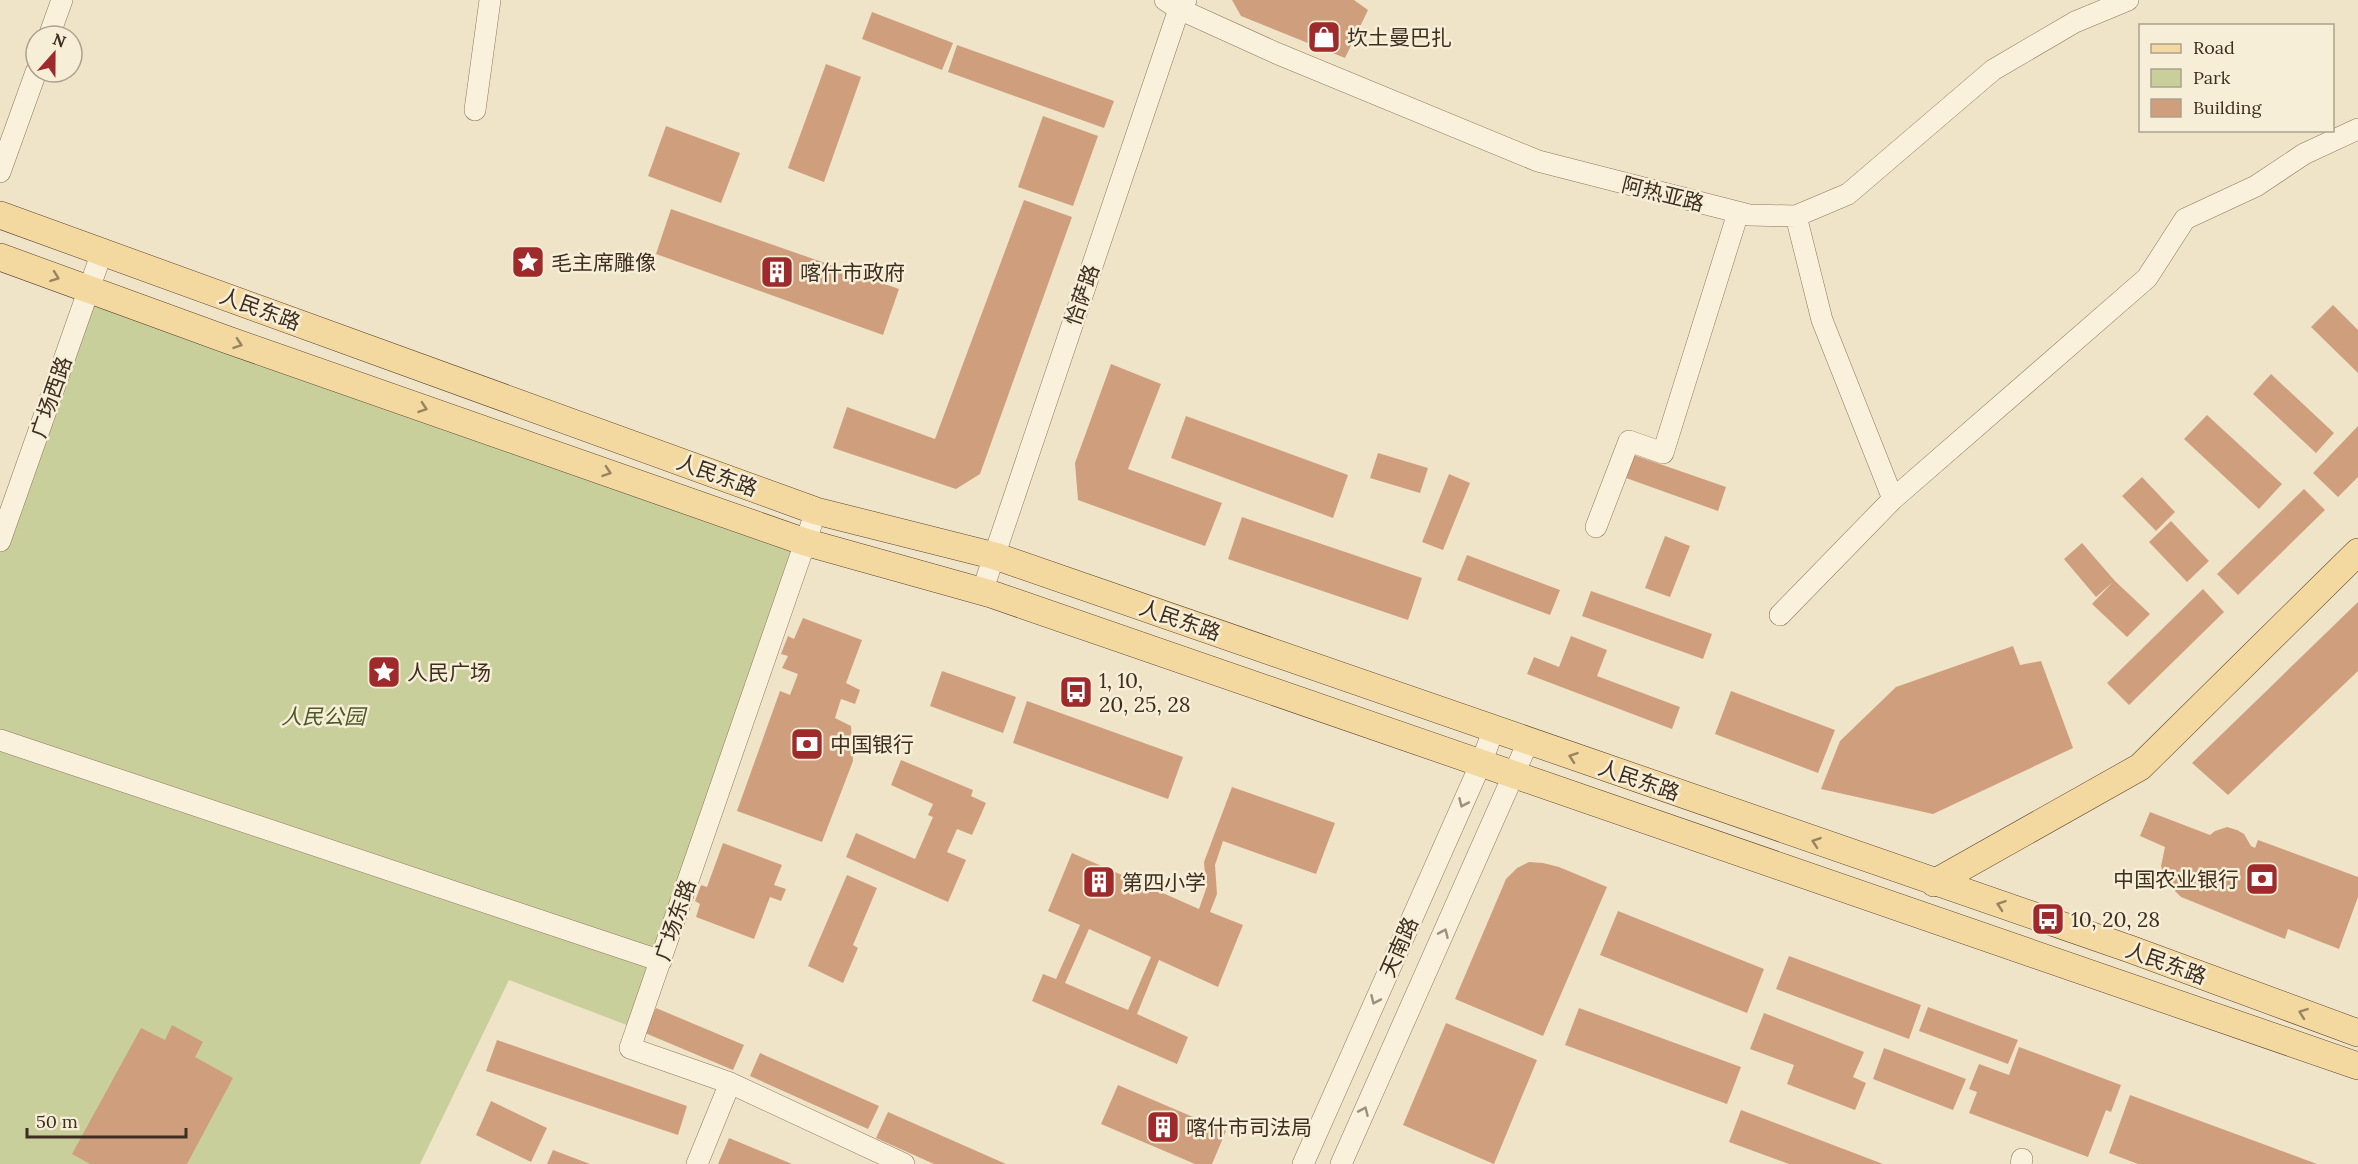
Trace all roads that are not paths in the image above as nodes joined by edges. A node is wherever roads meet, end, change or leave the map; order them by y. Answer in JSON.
{"nodes":[{"id":1,"x":62,"y":0,"type":"edge"},
{"id":2,"x":490,"y":0,"type":"edge"},
{"id":3,"x":2128,"y":0,"type":"edge"},
{"id":4,"x":1177,"y":3,"type":"edge"},
{"id":5,"x":53,"y":24,"type":"edge"},
{"id":6,"x":32,"y":84,"type":"edge"},
{"id":7,"x":475,"y":110,"type":"dead end"},
{"id":8,"x":2358,"y":129,"type":"edge"},
{"id":9,"x":0,"y":172,"type":"edge"},
{"id":10,"x":1738,"y":213,"type":"junction"},
{"id":11,"x":0,"y":215,"type":"edge"},
{"id":12,"x":1796,"y":216,"type":"junction"},
{"id":13,"x":102,"y":252,"type":"junction"},
{"id":14,"x":0,"y":257,"type":"edge"},
{"id":15,"x":88,"y":290,"type":"junction"},
{"id":16,"x":1893,"y":499,"type":"junction"},
{"id":17,"x":816,"y":511,"type":"junction"},
{"id":18,"x":1596,"y":527,"type":"dead end"},
{"id":19,"x":0,"y":542,"type":"edge"},
{"id":20,"x":805,"y":542,"type":"junction"},
{"id":21,"x":2358,"y":552,"type":"edge"},
{"id":22,"x":995,"y":556,"type":"junction"},
{"id":23,"x":982,"y":592,"type":"junction"},
{"id":24,"x":1780,"y":615,"type":"dead end"},
{"id":25,"x":1494,"y":729,"type":"junction"},
{"id":26,"x":0,"y":740,"type":"edge"},
{"id":27,"x":1528,"y":742,"type":"junction"},
{"id":28,"x":1481,"y":763,"type":"junction"},
{"id":29,"x":1515,"y":774,"type":"junction"},
{"id":30,"x":1934,"y":883,"type":"junction"},
{"id":31,"x":661,"y":961,"type":"junction"},
{"id":32,"x":2358,"y":1033,"type":"edge"},
{"id":33,"x":2358,"y":1066,"type":"edge"},
{"id":34,"x":730,"y":1083,"type":"junction"},
{"id":35,"x":697,"y":1164,"type":"edge"},
{"id":36,"x":904,"y":1164,"type":"edge"},
{"id":37,"x":1303,"y":1164,"type":"edge"},
{"id":38,"x":1341,"y":1164,"type":"edge"}],
"edges":[{"from":1,"to":5,"type":"street"},
{"from":2,"to":7,"type":"street"},
{"from":3,"to":12,"type":"street","name":"阿热亚路"},
{"from":4,"to":10,"type":"street","name":"阿热亚路"},
{"from":4,"to":22,"type":"street","name":"恰萨路"},
{"from":6,"to":9,"type":"street"},
{"from":8,"to":16,"type":"street"},
{"from":10,"to":12,"type":"street","name":"阿热亚路"},
{"from":10,"to":18,"type":"street"},
{"from":11,"to":13,"type":"main road","name":"人民东路"},
{"from":12,"to":16,"type":"street"},
{"from":13,"to":15,"type":"street","name":"广场西路"},
{"from":13,"to":17,"type":"main road","name":"人民东路"},
{"from":14,"to":15,"type":"main road","name":"人民东路","one_way":true},
{"from":15,"to":19,"type":"street","name":"广场西路"},
{"from":15,"to":20,"type":"main road","name":"人民东路","one_way":true},
{"from":16,"to":24,"type":"street"},
{"from":17,"to":20,"type":"street","name":"广场东路"},
{"from":17,"to":22,"type":"main road","name":"人民东路"},
{"from":20,"to":23,"type":"main road","name":"人民东路"},
{"from":20,"to":31,"type":"street","name":"广场东路"},
{"from":21,"to":30,"type":"main road"},
{"from":22,"to":23,"type":"street","name":"恰萨路"},
{"from":22,"to":25,"type":"main road","name":"人民东路"},
{"from":23,"to":28,"type":"main road","name":"人民东路"},
{"from":25,"to":27,"type":"main road","name":"人民东路"},
{"from":25,"to":28,"type":"street","name":"天南路"},
{"from":26,"to":31,"type":"street"},
{"from":27,"to":29,"type":"street","name":"天南路"},
{"from":30,"to":27,"type":"main road","name":"人民东路","one_way":true},
{"from":28,"to":29,"type":"main road","name":"人民东路"},
{"from":28,"to":37,"type":"street","name":"天南路","one_way":true},
{"from":29,"to":33,"type":"main road","name":"人民东路"},
{"from":38,"to":29,"type":"street","name":"天南路","one_way":true},
{"from":32,"to":30,"type":"main road","name":"人民东路","one_way":true},
{"from":31,"to":34,"type":"street","name":"广场东路"},
{"from":34,"to":35,"type":"street"},
{"from":34,"to":36,"type":"street","name":"广场东路"}]}
